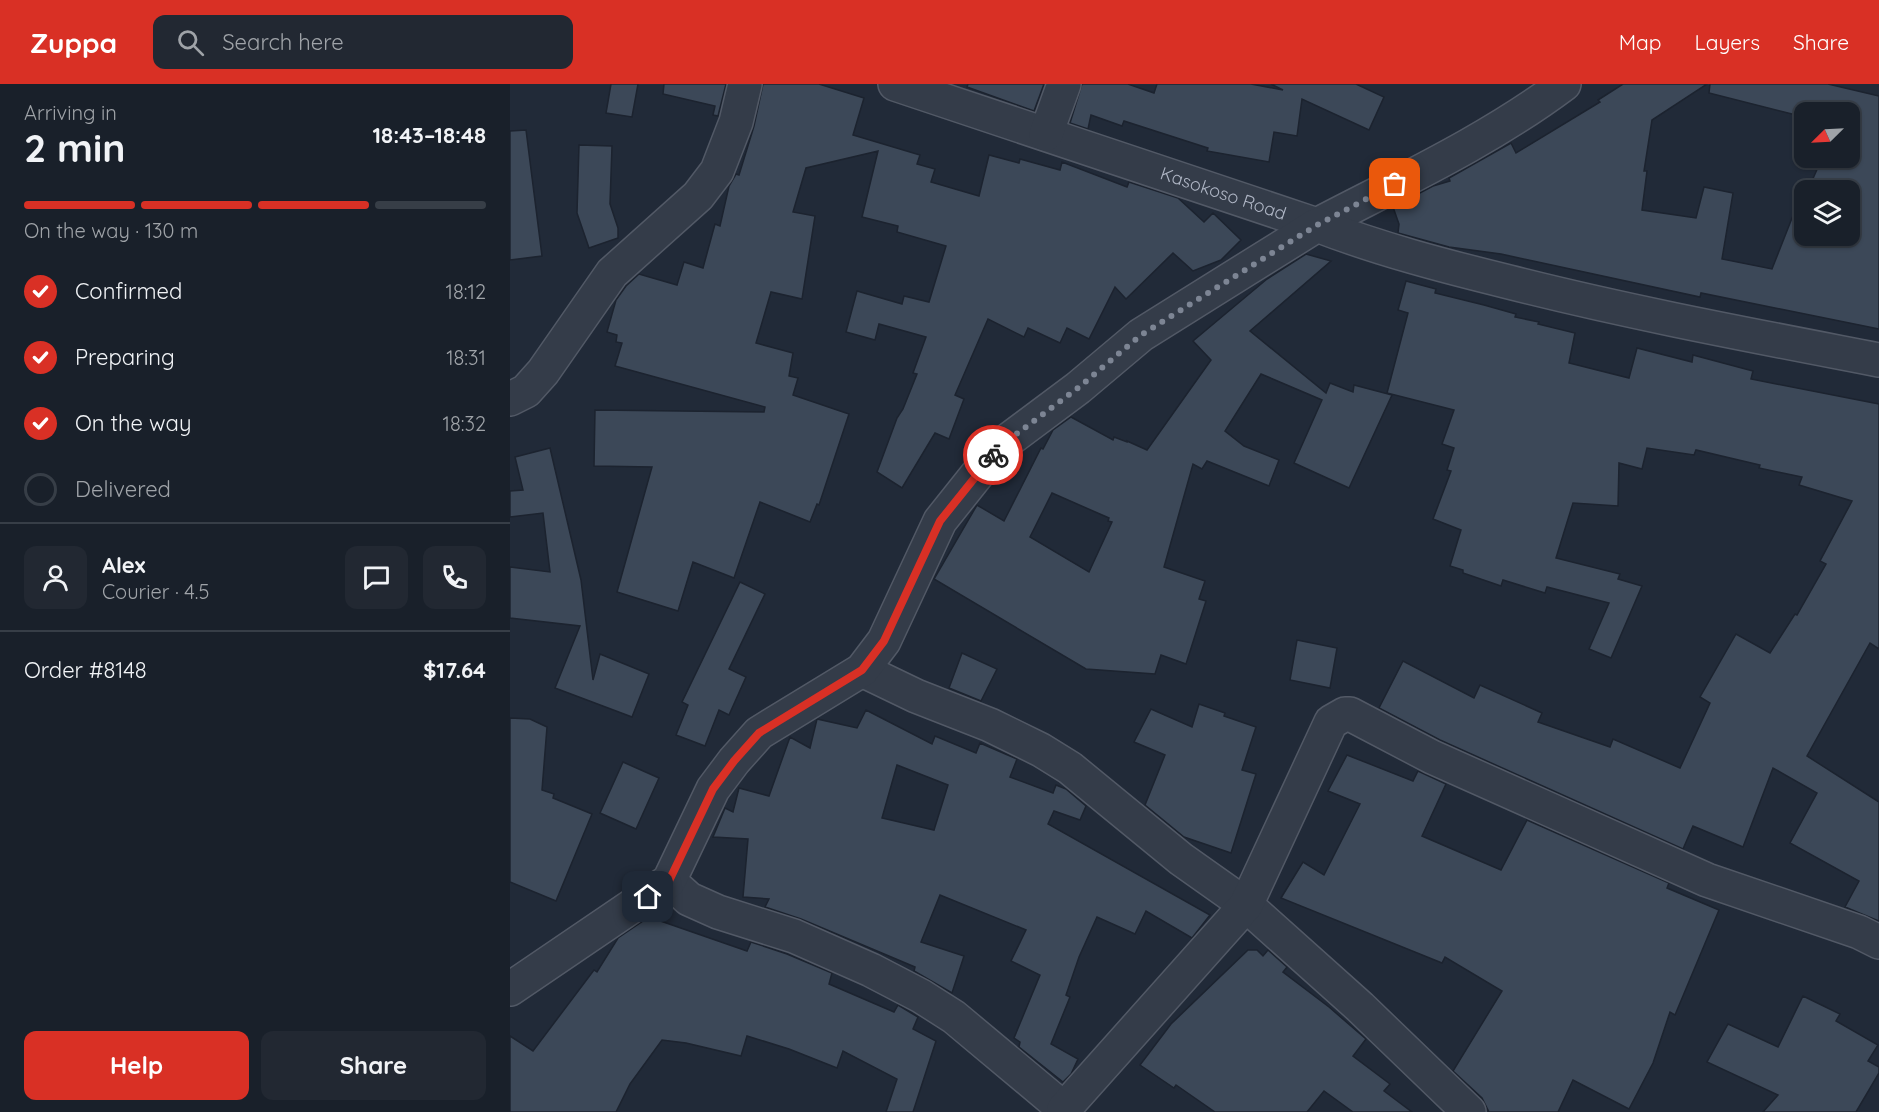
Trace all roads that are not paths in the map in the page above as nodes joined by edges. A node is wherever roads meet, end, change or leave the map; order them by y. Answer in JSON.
{"nodes":[{"id":1,"x":745,"y":84,"type":"edge"},
{"id":2,"x":895,"y":84,"type":"edge"},
{"id":3,"x":1064,"y":84,"type":"edge"},
{"id":4,"x":1564,"y":84,"type":"edge"},
{"id":5,"x":1046,"y":134,"type":"junction"},
{"id":6,"x":1317,"y":225,"type":"junction"},
{"id":7,"x":1879,"y":360,"type":"edge"},
{"id":8,"x":510,"y":399,"type":"edge"},
{"id":9,"x":862,"y":670,"type":"junction"},
{"id":10,"x":669,"y":881,"type":"junction"},
{"id":11,"x":1246,"y":905,"type":"junction"},
{"id":12,"x":1879,"y":942,"type":"edge"},
{"id":13,"x":510,"y":989,"type":"edge"},
{"id":14,"x":1065,"y":1110,"type":"edge"},
{"id":15,"x":1469,"y":1112,"type":"edge"}],
"edges":[{"from":1,"to":8,"type":"street"},
{"from":2,"to":5,"type":"street","name":"Kasokoso Road"},
{"from":3,"to":5,"type":"street"},
{"from":4,"to":6,"type":"street"},
{"from":5,"to":6,"type":"street","name":"Kasokoso Road"},
{"from":6,"to":7,"type":"street","name":"Kasokoso Road"},
{"from":6,"to":9,"type":"street"},
{"from":9,"to":10,"type":"street"},
{"from":9,"to":11,"type":"street"},
{"from":10,"to":13,"type":"street"},
{"from":10,"to":14,"type":"street"},
{"from":11,"to":12,"type":"street"},
{"from":11,"to":14,"type":"street"},
{"from":11,"to":15,"type":"street"}]}
